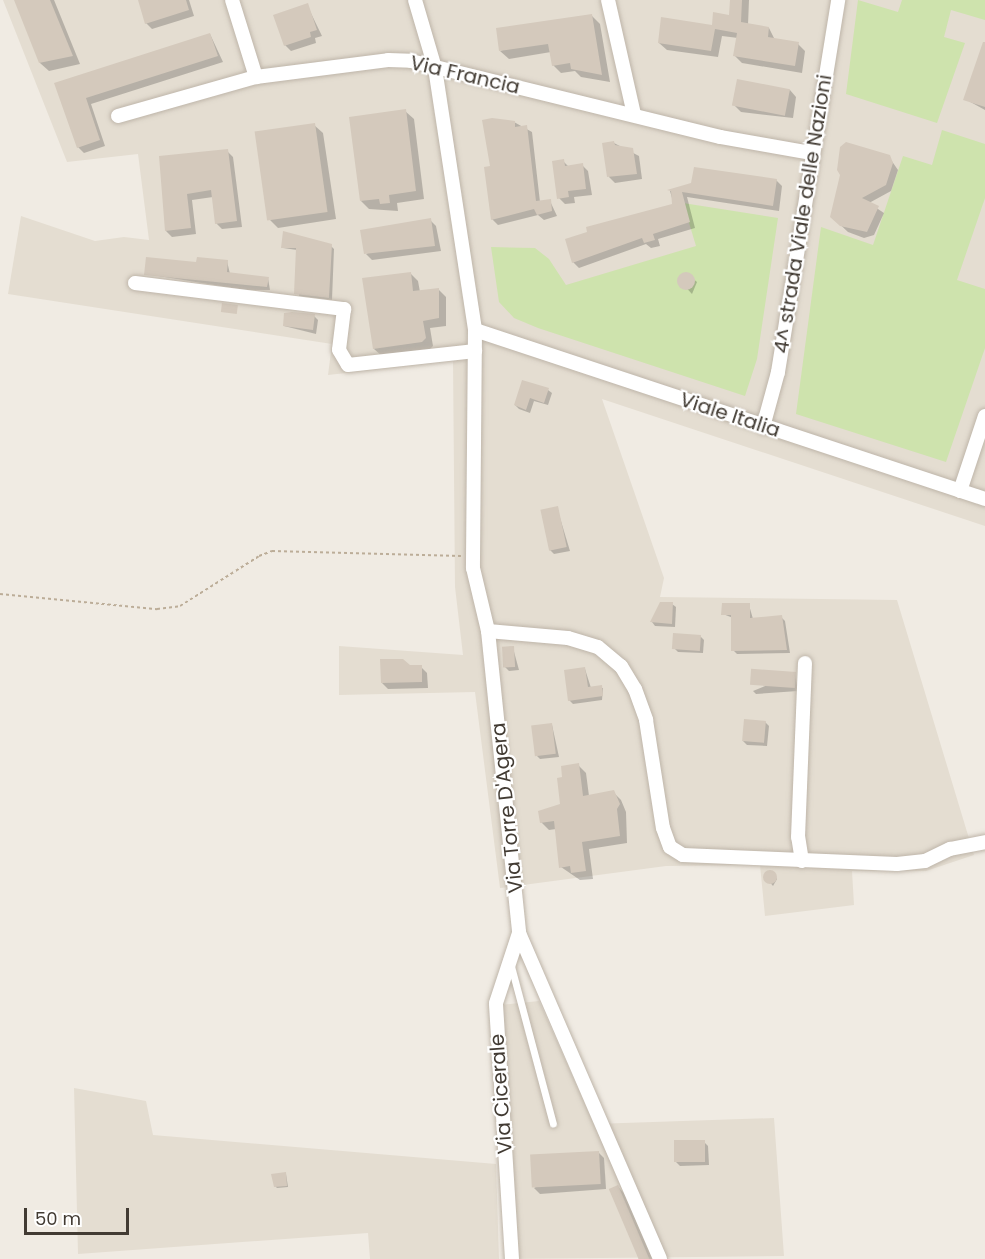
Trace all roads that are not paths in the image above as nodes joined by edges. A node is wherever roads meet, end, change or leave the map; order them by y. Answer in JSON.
{"nodes":[{"id":1,"x":232,"y":0,"type":"edge"},
{"id":2,"x":415,"y":0,"type":"edge"},
{"id":3,"x":608,"y":0,"type":"edge"},
{"id":4,"x":838,"y":0,"type":"edge"},
{"id":5,"x":435,"y":68,"type":"junction"},
{"id":6,"x":256,"y":77,"type":"junction"},
{"id":7,"x":634,"y":114,"type":"junction"},
{"id":8,"x":118,"y":116,"type":"dead end"},
{"id":9,"x":811,"y":153,"type":"junction"},
{"id":10,"x":135,"y":283,"type":"dead end"},
{"id":11,"x":475,"y":330,"type":"junction"},
{"id":12,"x":475,"y":351,"type":"junction"},
{"id":13,"x":985,"y":416,"type":"edge"},
{"id":14,"x":763,"y":427,"type":"junction"},
{"id":15,"x":960,"y":491,"type":"junction"},
{"id":16,"x":985,"y":499,"type":"edge"},
{"id":17,"x":488,"y":631,"type":"junction"},
{"id":18,"x":806,"y":663,"type":"dead end"},
{"id":19,"x":985,"y":842,"type":"edge"},
{"id":20,"x":802,"y":861,"type":"junction"},
{"id":21,"x":519,"y":933,"type":"junction"},
{"id":22,"x":510,"y":961,"type":"junction"},
{"id":23,"x":553,"y":1124,"type":"dead end"},
{"id":24,"x":512,"y":1259,"type":"edge"},
{"id":25,"x":660,"y":1259,"type":"edge"}],
"edges":[{"from":1,"to":6,"type":"street"},
{"from":2,"to":5,"type":"street","name":"Via Torre D'Agera"},
{"from":3,"to":7,"type":"street"},
{"from":4,"to":9,"type":"street","name":"4^ strada Viale delle Nazioni"},
{"from":5,"to":6,"type":"street","name":"Via Francia"},
{"from":5,"to":7,"type":"street","name":"Via Francia"},
{"from":5,"to":11,"type":"street","name":"Via Torre D'Agera"},
{"from":6,"to":8,"type":"street","name":"Via Francia"},
{"from":7,"to":9,"type":"street","name":"Via Francia"},
{"from":9,"to":14,"type":"street","name":"4^ strada Viale delle Nazioni"},
{"from":10,"to":12,"type":"street"},
{"from":11,"to":12,"type":"street","name":"Via Torre D'Agera"},
{"from":11,"to":14,"type":"street","name":"Viale Italia"},
{"from":12,"to":17,"type":"street","name":"Via Torre D'Agera"},
{"from":13,"to":15,"type":"street"},
{"from":14,"to":15,"type":"street","name":"Viale Italia"},
{"from":15,"to":16,"type":"street","name":"Viale Italia"},
{"from":17,"to":20,"type":"street"},
{"from":17,"to":21,"type":"street","name":"Via Torre D'Agera"},
{"from":18,"to":20,"type":"street"},
{"from":19,"to":20,"type":"street"},
{"from":21,"to":22,"type":"street","name":"Via Cicerale"},
{"from":21,"to":25,"type":"street","name":"Via Torre D'Agera"},
{"from":22,"to":23,"type":"lane"},
{"from":22,"to":24,"type":"street","name":"Via Cicerale"}]}
